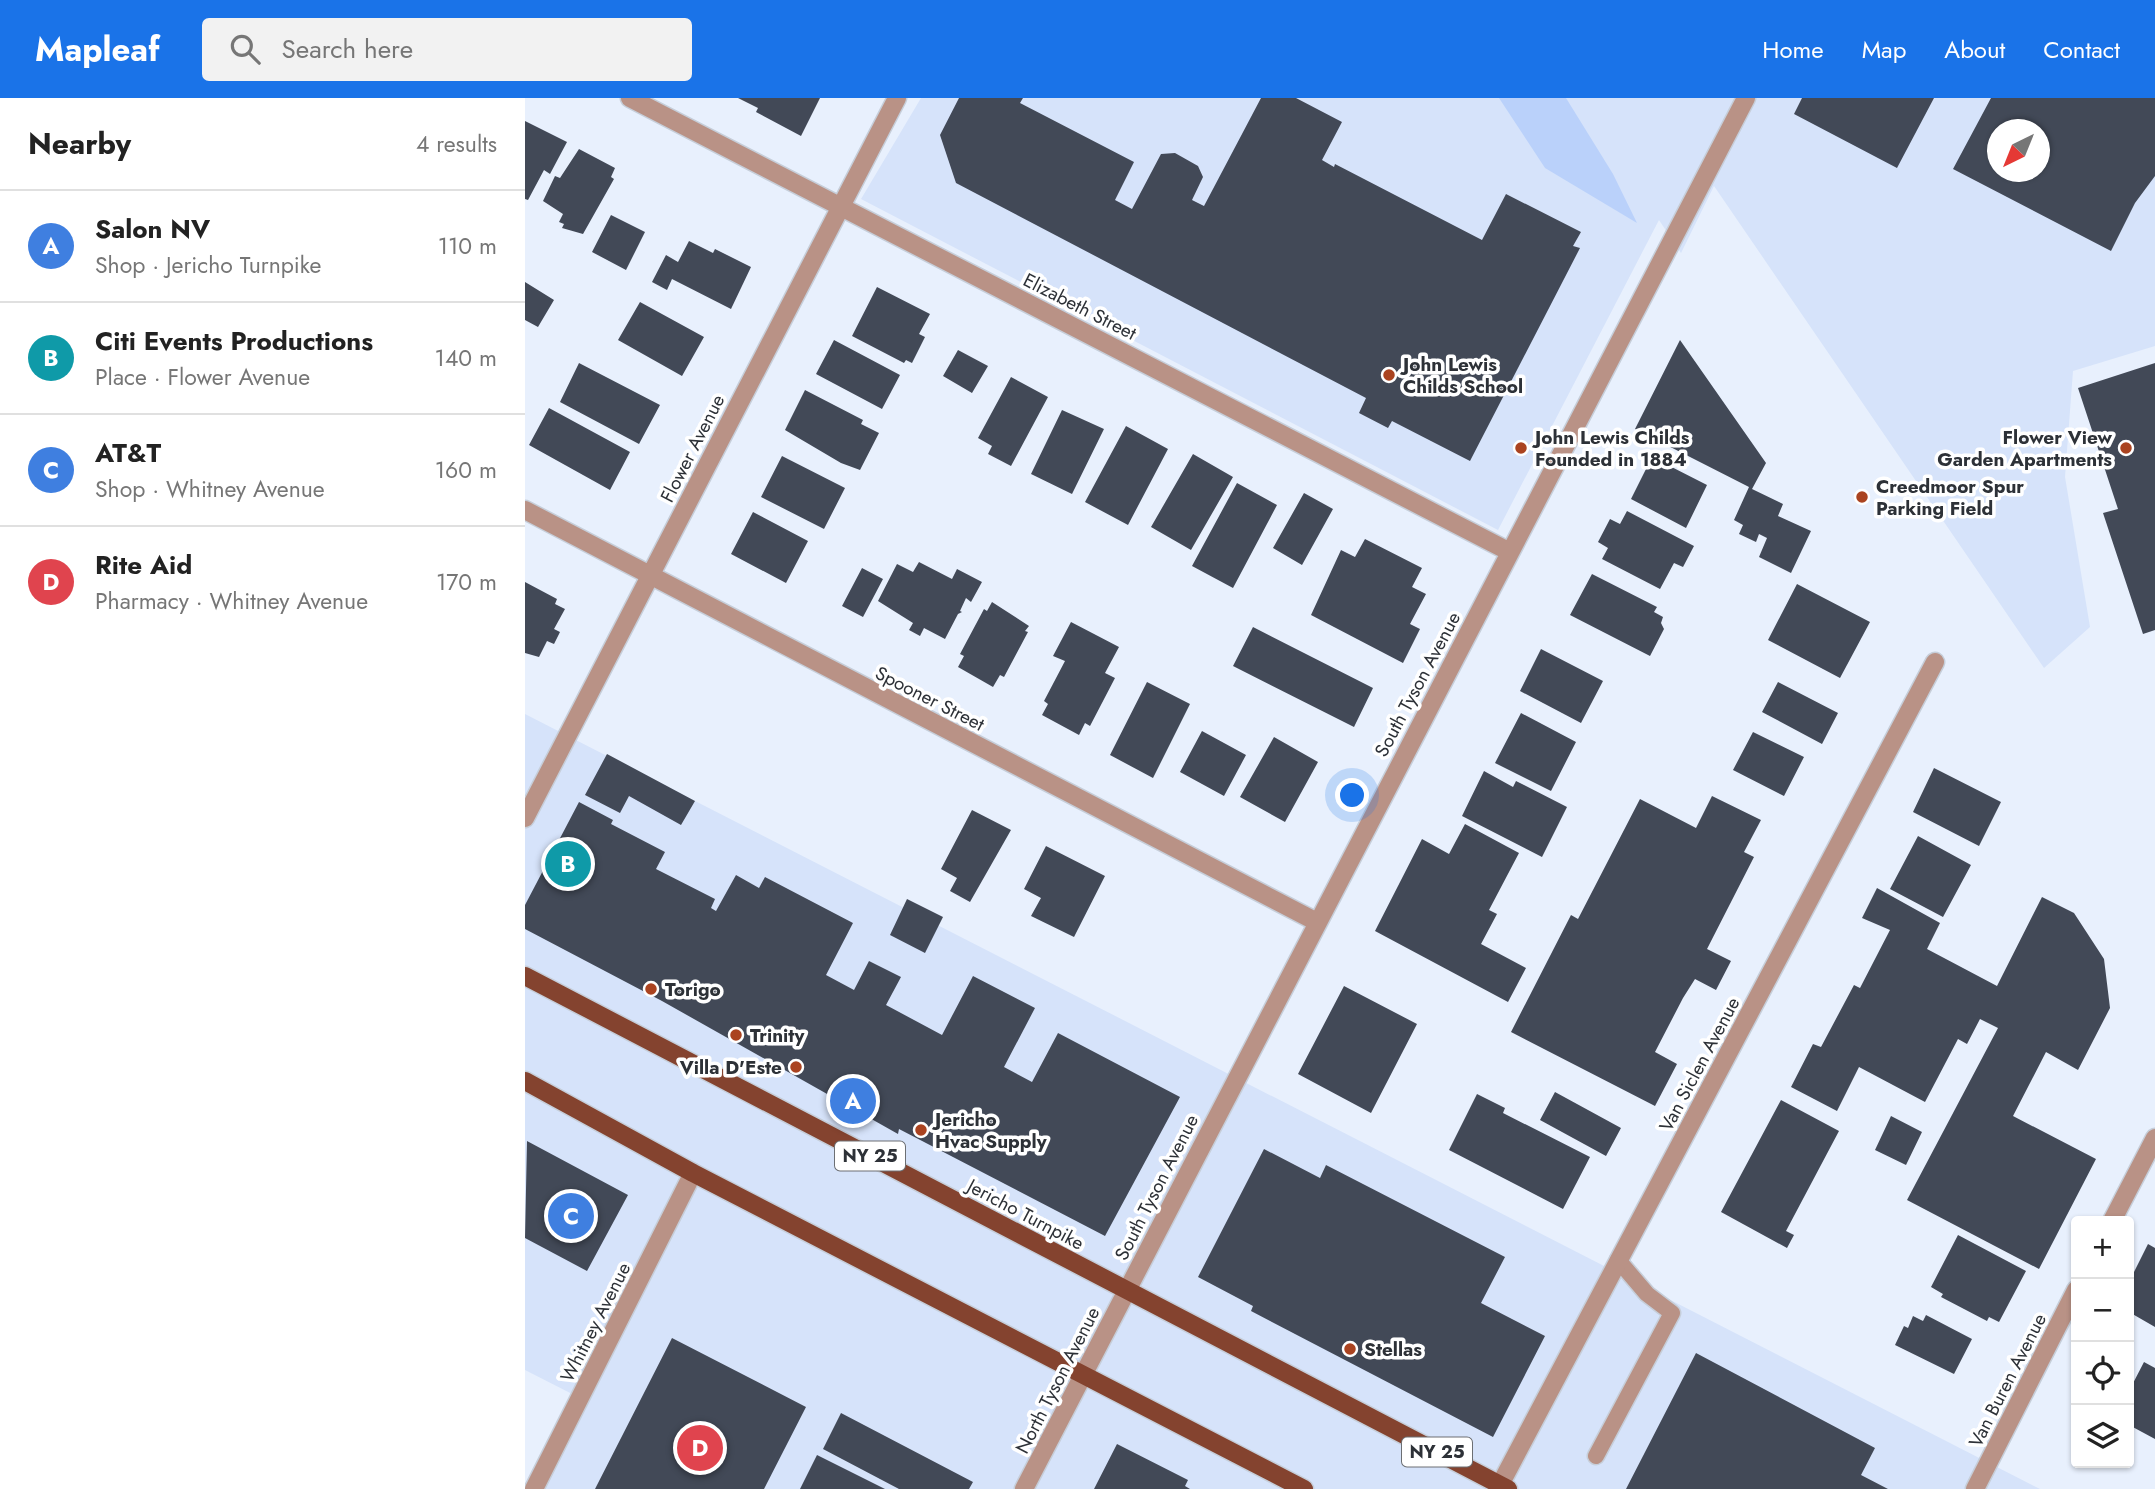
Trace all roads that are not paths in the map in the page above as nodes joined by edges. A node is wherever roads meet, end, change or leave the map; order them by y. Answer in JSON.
{"nodes":[{"id":1,"x":630,"y":98,"type":"edge"},
{"id":2,"x":897,"y":98,"type":"edge"},
{"id":3,"x":1746,"y":98,"type":"edge"},
{"id":4,"x":841,"y":206,"type":"junction"},
{"id":5,"x":525,"y":510,"type":"edge"},
{"id":6,"x":1510,"y":552,"type":"junction"},
{"id":7,"x":650,"y":575,"type":"junction"},
{"id":8,"x":1935,"y":662,"type":"dead end"},
{"id":9,"x":525,"y":818,"type":"edge"},
{"id":10,"x":1317,"y":922,"type":"junction"},
{"id":11,"x":525,"y":976,"type":"edge"},
{"id":12,"x":525,"y":1081,"type":"edge"},
{"id":13,"x":2155,"y":1138,"type":"edge"},
{"id":14,"x":693,"y":1173,"type":"junction"},
{"id":15,"x":2115,"y":1216,"type":"edge"},
{"id":16,"x":1618,"y":1260,"type":"junction"},
{"id":17,"x":1126,"y":1289,"type":"junction"},
{"id":18,"x":2071,"y":1300,"type":"edge"},
{"id":19,"x":1082,"y":1376,"type":"junction"},
{"id":20,"x":1596,"y":1456,"type":"dead end"},
{"id":21,"x":1504,"y":1487,"type":"edge"},
{"id":22,"x":534,"y":1489,"type":"edge"},
{"id":23,"x":1024,"y":1489,"type":"edge"},
{"id":24,"x":1304,"y":1489,"type":"edge"},
{"id":25,"x":1975,"y":1489,"type":"edge"}],
"edges":[{"from":1,"to":4,"type":"street","name":"Elizabeth Street"},
{"from":2,"to":4,"type":"street","name":"Flower Avenue"},
{"from":3,"to":6,"type":"street","name":"South Tyson Avenue"},
{"from":4,"to":6,"type":"street","name":"Elizabeth Street"},
{"from":4,"to":7,"type":"street","name":"Flower Avenue"},
{"from":5,"to":7,"type":"street","name":"Spooner Street"},
{"from":6,"to":10,"type":"street","name":"South Tyson Avenue"},
{"from":7,"to":9,"type":"street","name":"Flower Avenue"},
{"from":7,"to":10,"type":"street","name":"Spooner Street"},
{"from":8,"to":16,"type":"street","name":"Van Siclen Avenue"},
{"from":10,"to":17,"type":"street","name":"South Tyson Avenue"},
{"from":11,"to":17,"type":"main road","name":"Jericho Turnpike","number":"NY 25"},
{"from":12,"to":14,"type":"main road"},
{"from":13,"to":15,"type":"street"},
{"from":14,"to":19,"type":"main road"},
{"from":14,"to":22,"type":"street","name":"Whitney Avenue"},
{"from":16,"to":20,"type":"lane"},
{"from":16,"to":21,"type":"street","name":"Van Siclen Avenue"},
{"from":17,"to":19,"type":"street","name":"North Tyson Avenue"},
{"from":17,"to":21,"type":"main road","name":"Jericho Turnpike","number":"NY 25"},
{"from":18,"to":25,"type":"street","name":"Van Buren Avenue"},
{"from":19,"to":23,"type":"street","name":"North Tyson Avenue"},
{"from":19,"to":24,"type":"main road"}]}
